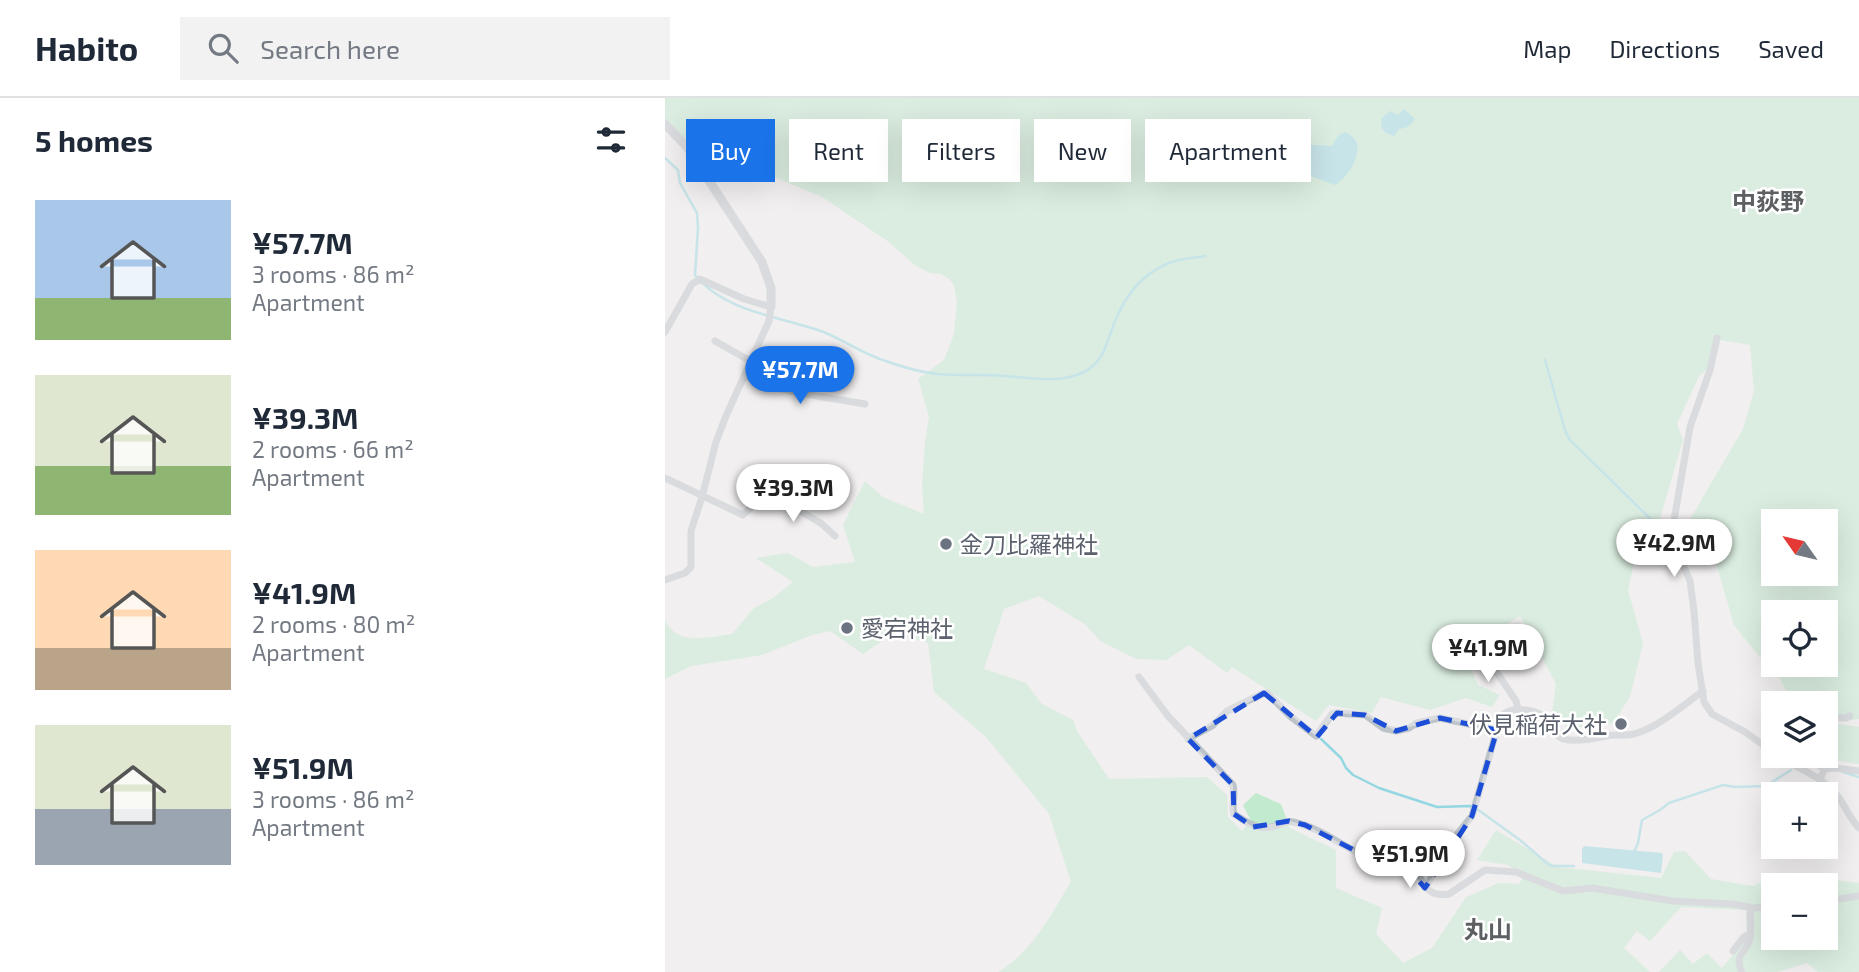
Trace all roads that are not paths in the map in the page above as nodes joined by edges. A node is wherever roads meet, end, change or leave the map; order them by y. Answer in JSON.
{"nodes":[{"id":1,"x":665,"y":124,"type":"edge"},
{"id":2,"x":771,"y":307,"type":"junction"},
{"id":3,"x":665,"y":332,"type":"edge"},
{"id":4,"x":1717,"y":338,"type":"dead end"},
{"id":5,"x":717,"y":345,"type":"dead end"},
{"id":6,"x":752,"y":362,"type":"junction"},
{"id":7,"x":745,"y":376,"type":"junction"},
{"id":8,"x":865,"y":404,"type":"dead end"},
{"id":9,"x":665,"y":478,"type":"edge"},
{"id":10,"x":702,"y":497,"type":"junction"},
{"id":11,"x":835,"y":536,"type":"dead end"},
{"id":12,"x":665,"y":580,"type":"edge"},
{"id":13,"x":1483,"y":652,"type":"dead end"},
{"id":14,"x":1139,"y":677,"type":"dead end"},
{"id":15,"x":1515,"y":680,"type":"dead end"},
{"id":16,"x":1506,"y":685,"type":"junction"},
{"id":17,"x":1703,"y":691,"type":"junction"},
{"id":18,"x":1518,"y":708,"type":"junction"},
{"id":19,"x":1850,"y":716,"type":"dead end"},
{"id":20,"x":1838,"y":718,"type":"edge"},
{"id":21,"x":1497,"y":730,"type":"junction"},
{"id":22,"x":1188,"y":739,"type":"junction"},
{"id":23,"x":1761,"y":743,"type":"edge"},
{"id":24,"x":1799,"y":768,"type":"edge"},
{"id":25,"x":1822,"y":768,"type":"edge"},
{"id":26,"x":1825,"y":770,"type":"junction"},
{"id":27,"x":1859,"y":771,"type":"edge"},
{"id":28,"x":1819,"y":779,"type":"junction"},
{"id":29,"x":1859,"y":828,"type":"edge"},
{"id":30,"x":1425,"y":888,"type":"junction"},
{"id":31,"x":1859,"y":896,"type":"edge"},
{"id":32,"x":1838,"y":899,"type":"edge"},
{"id":33,"x":1761,"y":907,"type":"edge"},
{"id":34,"x":1750,"y":908,"type":"junction"},
{"id":35,"x":1750,"y":934,"type":"junction"},
{"id":36,"x":1733,"y":951,"type":"dead end"},
{"id":37,"x":1742,"y":972,"type":"edge"}],
"edges":[{"from":1,"to":2,"type":"street"},
{"from":2,"to":3,"type":"street"},
{"from":2,"to":6,"type":"street"},
{"from":4,"to":17,"type":"street"},
{"from":5,"to":6,"type":"street"},
{"from":6,"to":7,"type":"street"},
{"from":7,"to":8,"type":"street"},
{"from":7,"to":10,"type":"street"},
{"from":9,"to":10,"type":"street"},
{"from":10,"to":11,"type":"street"},
{"from":10,"to":12,"type":"street"},
{"from":13,"to":16,"type":"street"},
{"from":14,"to":22,"type":"street"},
{"from":15,"to":16,"type":"street"},
{"from":16,"to":18,"type":"street"},
{"from":17,"to":18,"type":"street"},
{"from":17,"to":23,"type":"street"},
{"from":18,"to":21,"type":"street"},
{"from":19,"to":20,"type":"street"},
{"from":21,"to":22,"type":"street"},
{"from":21,"to":30,"type":"street"},
{"from":22,"to":30,"type":"street"},
{"from":24,"to":28,"type":"street"},
{"from":25,"to":26,"type":"street"},
{"from":26,"to":27,"type":"street"},
{"from":26,"to":28,"type":"street"},
{"from":28,"to":29,"type":"street"},
{"from":30,"to":34,"type":"street"},
{"from":31,"to":32,"type":"street"},
{"from":33,"to":34,"type":"street"},
{"from":34,"to":35,"type":"street"},
{"from":35,"to":36,"type":"street"},
{"from":35,"to":37,"type":"street"}]}
